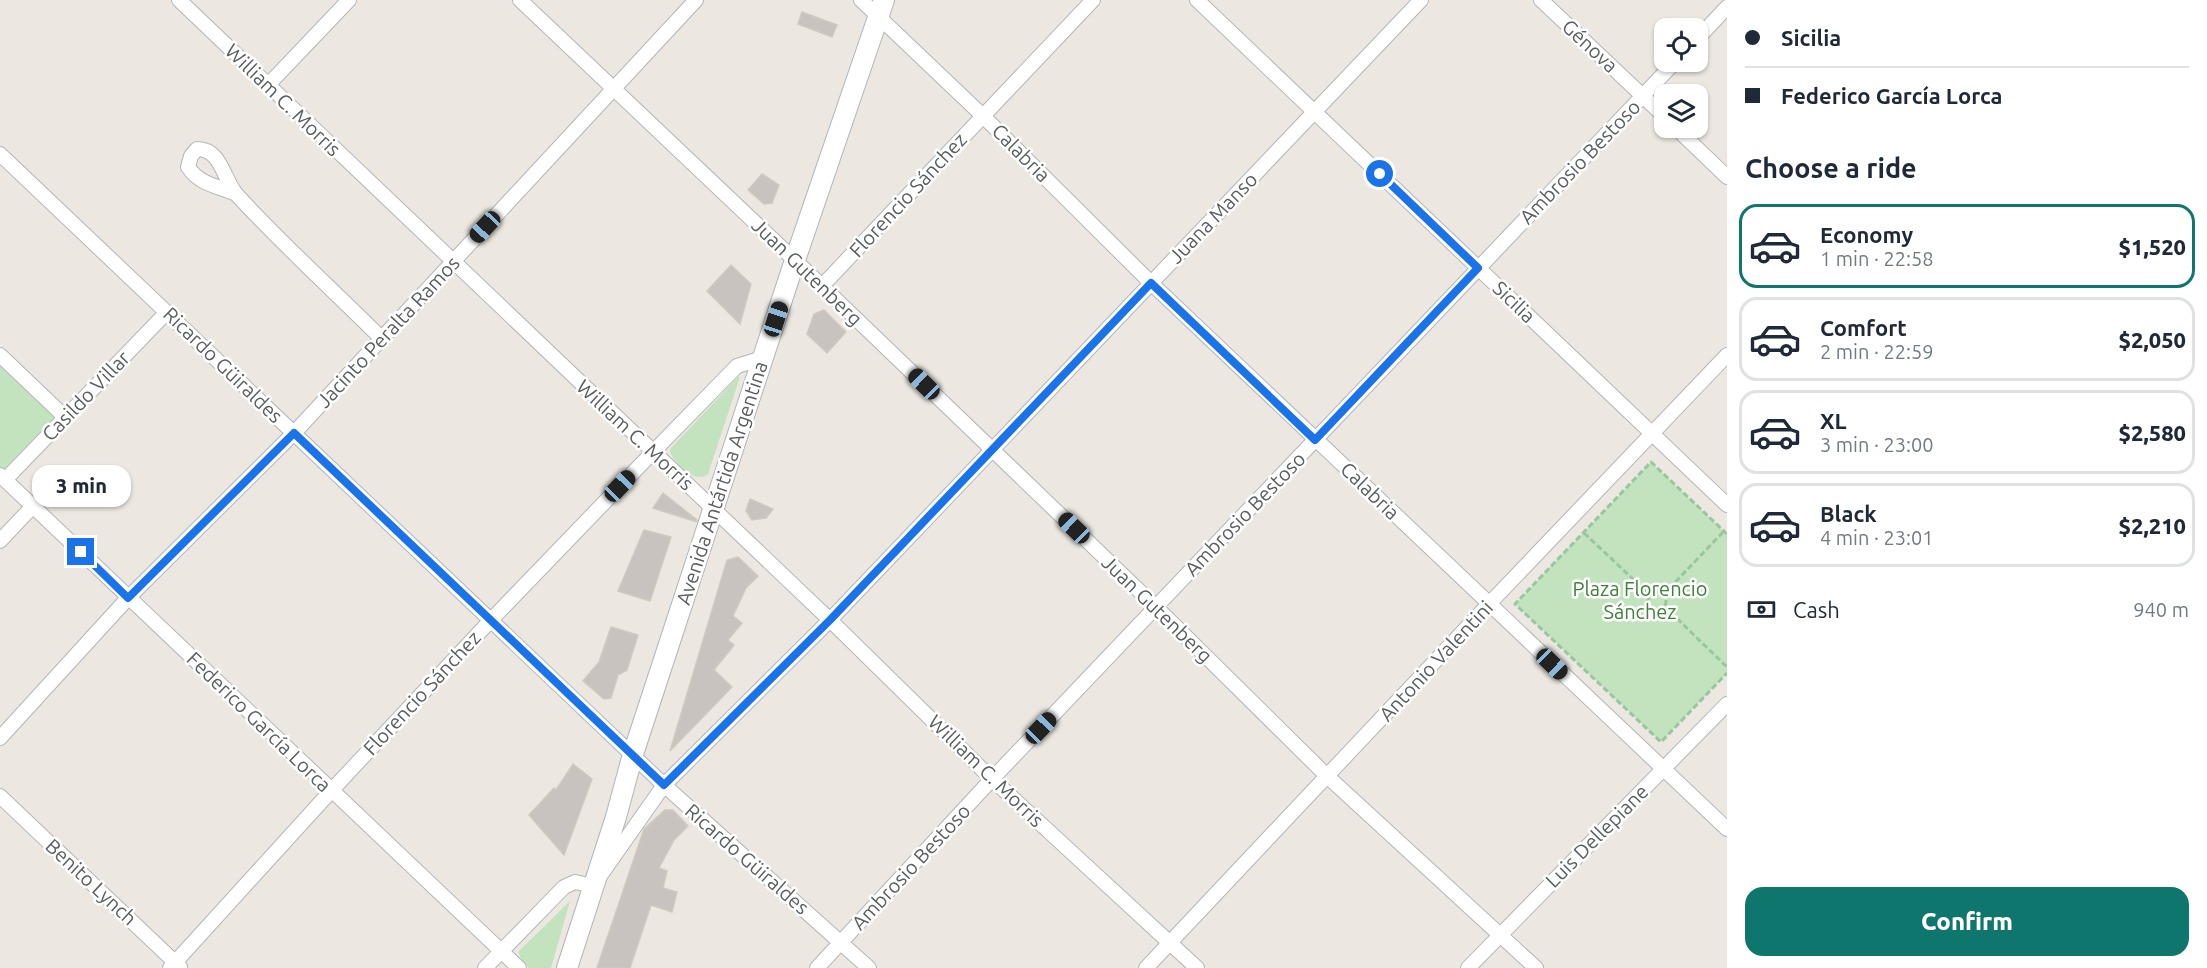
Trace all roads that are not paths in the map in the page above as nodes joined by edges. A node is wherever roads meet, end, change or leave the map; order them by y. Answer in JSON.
{"nodes":[{"id":1,"x":179,"y":0,"type":"edge"},
{"id":2,"x":349,"y":0,"type":"edge"},
{"id":3,"x":520,"y":0,"type":"edge"},
{"id":4,"x":696,"y":0,"type":"edge"},
{"id":5,"x":861,"y":0,"type":"edge"},
{"id":6,"x":1093,"y":0,"type":"edge"},
{"id":7,"x":1197,"y":0,"type":"edge"},
{"id":8,"x":1421,"y":0,"type":"edge"},
{"id":9,"x":1541,"y":0,"type":"edge"},
{"id":10,"x":1727,"y":7,"type":"edge"},
{"id":11,"x":881,"y":8,"type":"edge"},
{"id":12,"x":1708,"y":27,"type":"edge"},
{"id":13,"x":1666,"y":72,"type":"edge"},
{"id":14,"x":268,"y":85,"type":"junction"},
{"id":15,"x":614,"y":89,"type":"junction"},
{"id":16,"x":1643,"y":96,"type":"junction"},
{"id":17,"x":1654,"y":106,"type":"edge"},
{"id":18,"x":1314,"y":112,"type":"junction"},
{"id":19,"x":983,"y":116,"type":"junction"},
{"id":20,"x":1686,"y":138,"type":"edge"},
{"id":21,"x":0,"y":154,"type":"edge"},
{"id":22,"x":1727,"y":177,"type":"edge"},
{"id":23,"x":234,"y":193,"type":"dead end"},
{"id":24,"x":795,"y":260,"type":"junction"},
{"id":25,"x":453,"y":262,"type":"junction"},
{"id":26,"x":1478,"y":268,"type":"junction"},
{"id":27,"x":1151,"y":283,"type":"junction"},
{"id":28,"x":822,"y":286,"type":"junction"},
{"id":29,"x":167,"y":312,"type":"junction"},
{"id":30,"x":382,"y":339,"type":"junction"},
{"id":31,"x":0,"y":355,"type":"edge"},
{"id":32,"x":1727,"y":355,"type":"edge"},
{"id":33,"x":763,"y":358,"type":"junction"},
{"id":34,"x":65,"y":417,"type":"junction"},
{"id":35,"x":294,"y":433,"type":"junction"},
{"id":36,"x":1652,"y":434,"type":"junction"},
{"id":37,"x":1315,"y":440,"type":"junction"},
{"id":38,"x":992,"y":450,"type":"junction"},
{"id":39,"x":652,"y":453,"type":"junction"},
{"id":40,"x":3,"y":477,"type":"edge"},
{"id":41,"x":1727,"y":505,"type":"edge"},
{"id":42,"x":33,"y":506,"type":"junction"},
{"id":43,"x":714,"y":510,"type":"junction"},
{"id":44,"x":0,"y":541,"type":"edge"},
{"id":45,"x":128,"y":598,"type":"junction"},
{"id":46,"x":1489,"y":604,"type":"junction"},
{"id":47,"x":1156,"y":607,"type":"junction"},
{"id":48,"x":491,"y":620,"type":"junction"},
{"id":49,"x":830,"y":620,"type":"junction"},
{"id":50,"x":1727,"y":704,"type":"edge"},
{"id":51,"x":0,"y":738,"type":"edge"},
{"id":52,"x":633,"y":754,"type":"junction"},
{"id":53,"x":1663,"y":770,"type":"junction"},
{"id":54,"x":1327,"y":776,"type":"junction"},
{"id":55,"x":992,"y":779,"type":"junction"},
{"id":56,"x":664,"y":785,"type":"junction"},
{"id":57,"x":331,"y":791,"type":"junction"},
{"id":58,"x":0,"y":796,"type":"edge"},
{"id":59,"x":1727,"y":829,"type":"edge"},
{"id":60,"x":594,"y":886,"type":"junction"},
{"id":61,"x":1500,"y":934,"type":"junction"},
{"id":62,"x":842,"y":942,"type":"junction"},
{"id":63,"x":1171,"y":943,"type":"junction"},
{"id":64,"x":501,"y":952,"type":"junction"},
{"id":65,"x":176,"y":966,"type":"edge"},
{"id":66,"x":485,"y":968,"type":"edge"},
{"id":67,"x":519,"y":968,"type":"edge"},
{"id":68,"x":567,"y":968,"type":"edge"},
{"id":69,"x":817,"y":968,"type":"edge"},
{"id":70,"x":869,"y":968,"type":"edge"},
{"id":71,"x":1146,"y":968,"type":"edge"},
{"id":72,"x":1197,"y":968,"type":"edge"},
{"id":73,"x":1468,"y":968,"type":"edge"},
{"id":74,"x":1536,"y":968,"type":"edge"}],
"edges":[{"from":1,"to":14,"type":"street","name":"William C. Morris"},
{"from":2,"to":14,"type":"street"},
{"from":3,"to":15,"type":"street","name":"Juan Gutenberg"},
{"from":4,"to":15,"type":"street","name":"Jacinto Peralta Ramos"},
{"from":5,"to":11,"type":"street","name":"Calabria"},
{"from":6,"to":19,"type":"street","name":"Florencio Sánchez"},
{"from":7,"to":18,"type":"street","name":"Sicilia"},
{"from":8,"to":18,"type":"street","name":"Juana Manso"},
{"from":9,"to":16,"type":"street","name":"Génova"},
{"from":10,"to":12,"type":"street"},
{"from":11,"to":19,"type":"street","name":"Calabria"},
{"from":11,"to":24,"type":"main road","name":"Avenida Antártida Argentina"},
{"from":13,"to":16,"type":"street","name":"Ambrosio Bestoso"},
{"from":14,"to":25,"type":"street","name":"William C. Morris"},
{"from":15,"to":24,"type":"street","name":"Juan Gutenberg"},
{"from":15,"to":25,"type":"street","name":"Jacinto Peralta Ramos"},
{"from":16,"to":17,"type":"street","name":"Génova"},
{"from":16,"to":26,"type":"street","name":"Ambrosio Bestoso"},
{"from":18,"to":26,"type":"street","name":"Sicilia"},
{"from":18,"to":27,"type":"street","name":"Juana Manso"},
{"from":19,"to":27,"type":"street","name":"Calabria"},
{"from":19,"to":28,"type":"street","name":"Florencio Sánchez"},
{"from":20,"to":22,"type":"street"},
{"from":21,"to":29,"type":"street","name":"Ricardo Güiraldes"},
{"from":23,"to":30,"type":"street"},
{"from":24,"to":28,"type":"street","name":"Juan Gutenberg"},
{"from":24,"to":33,"type":"main road","name":"Avenida Antártida Argentina"},
{"from":25,"to":30,"type":"street","name":"Jacinto Peralta Ramos"},
{"from":25,"to":39,"type":"street","name":"William C. Morris"},
{"from":26,"to":36,"type":"street","name":"Sicilia"},
{"from":26,"to":37,"type":"street","name":"Ambrosio Bestoso"},
{"from":27,"to":37,"type":"street","name":"Calabria"},
{"from":27,"to":38,"type":"street","name":"Juana Manso"},
{"from":28,"to":38,"type":"street","name":"Juan Gutenberg"},
{"from":29,"to":34,"type":"street","name":"Casildo Villar"},
{"from":29,"to":35,"type":"street","name":"Ricardo Güiraldes"},
{"from":30,"to":35,"type":"street","name":"Jacinto Peralta Ramos"},
{"from":31,"to":34,"type":"street"},
{"from":32,"to":36,"type":"street","name":"Antonio Valentini"},
{"from":33,"to":39,"type":"street","name":"Florencio Sánchez"},
{"from":33,"to":43,"type":"main road","name":"Avenida Antártida Argentina"},
{"from":34,"to":40,"type":"street","name":"Casildo Villar"},
{"from":35,"to":45,"type":"street","name":"Jacinto Peralta Ramos"},
{"from":35,"to":48,"type":"street","name":"Ricardo Güiraldes"},
{"from":36,"to":41,"type":"street","name":"Sicilia"},
{"from":36,"to":46,"type":"street","name":"Antonio Valentini"},
{"from":37,"to":46,"type":"street","name":"Calabria"},
{"from":37,"to":47,"type":"street","name":"Ambrosio Bestoso"},
{"from":38,"to":47,"type":"street","name":"Juan Gutenberg"},
{"from":38,"to":49,"type":"street","name":"Juana Manso"},
{"from":39,"to":43,"type":"street","name":"William C. Morris"},
{"from":39,"to":48,"type":"street","name":"Florencio Sánchez"},
{"from":40,"to":42,"type":"street","name":"Federico García Lorca"},
{"from":42,"to":44,"type":"street"},
{"from":42,"to":45,"type":"street","name":"Federico García Lorca"},
{"from":43,"to":49,"type":"street","name":"William C. Morris"},
{"from":43,"to":52,"type":"main road","name":"Avenida Antártida Argentina"},
{"from":45,"to":51,"type":"street","name":"Jacinto Peralta Ramos"},
{"from":45,"to":57,"type":"street","name":"Federico García Lorca"},
{"from":46,"to":53,"type":"street","name":"Calabria"},
{"from":46,"to":54,"type":"street","name":"Antonio Valentini"},
{"from":47,"to":54,"type":"street","name":"Juan Gutenberg"},
{"from":47,"to":55,"type":"street","name":"Ambrosio Bestoso"},
{"from":48,"to":52,"type":"street","name":"Ricardo Güiraldes"},
{"from":48,"to":57,"type":"street","name":"Florencio Sánchez"},
{"from":49,"to":55,"type":"street","name":"William C. Morris"},
{"from":49,"to":56,"type":"street","name":"Juana Manso"},
{"from":50,"to":53,"type":"street","name":"Luis Dellepiane"},
{"from":52,"to":56,"type":"street","name":"Ricardo Güiraldes"},
{"from":52,"to":60,"type":"main road","name":"Avenida Antártida Argentina"},
{"from":53,"to":59,"type":"street","name":"Calabria"},
{"from":53,"to":61,"type":"street","name":"Luis Dellepiane"},
{"from":54,"to":61,"type":"street","name":"Juan Gutenberg"},
{"from":54,"to":63,"type":"street","name":"Antonio Valentini"},
{"from":55,"to":62,"type":"street","name":"Ambrosio Bestoso"},
{"from":55,"to":63,"type":"street","name":"William C. Morris"},
{"from":56,"to":60,"type":"street","name":"Juana Manso"},
{"from":56,"to":62,"type":"street","name":"Ricardo Güiraldes"},
{"from":57,"to":64,"type":"street","name":"Federico García Lorca"},
{"from":57,"to":65,"type":"street","name":"Florencio Sánchez"},
{"from":58,"to":65,"type":"street","name":"Benito Lynch"},
{"from":60,"to":64,"type":"street"},
{"from":60,"to":68,"type":"main road","name":"Avenida Antártida Argentina"},
{"from":61,"to":73,"type":"street","name":"Luis Dellepiane"},
{"from":61,"to":74,"type":"street","name":"Juan Gutenberg"},
{"from":62,"to":69,"type":"street","name":"Ambrosio Bestoso"},
{"from":62,"to":70,"type":"street","name":"Ricardo Güiraldes"},
{"from":63,"to":71,"type":"street","name":"Antonio Valentini"},
{"from":63,"to":72,"type":"street","name":"William C. Morris"},
{"from":64,"to":66,"type":"street"},
{"from":64,"to":67,"type":"street","name":"Federico García Lorca"}]}
